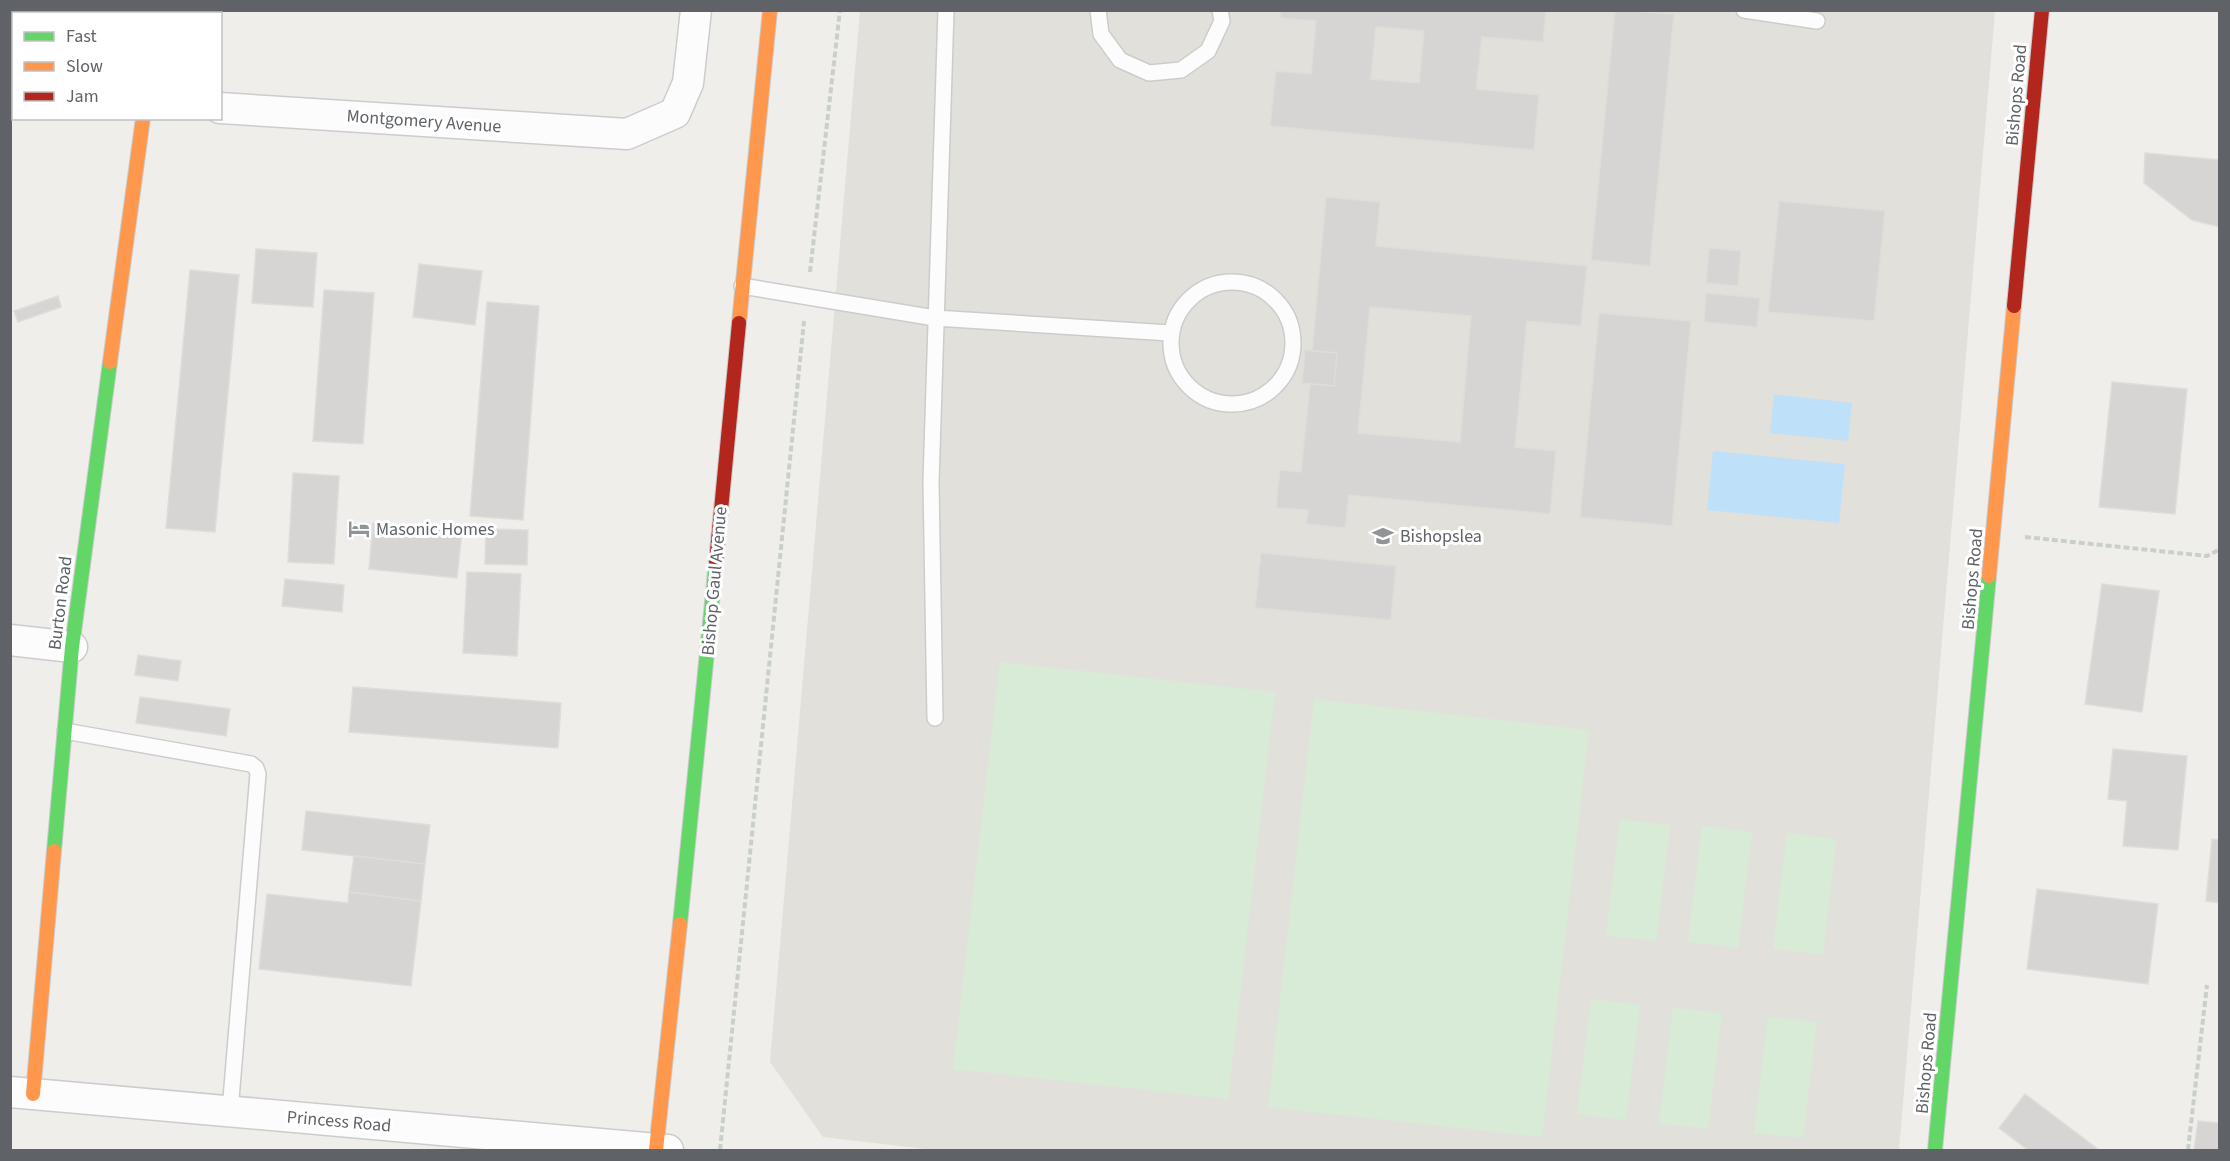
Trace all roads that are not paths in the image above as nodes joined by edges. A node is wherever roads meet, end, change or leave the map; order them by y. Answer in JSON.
{"nodes":[{"id":1,"x":696,"y":10,"type":"edge"},
{"id":2,"x":770,"y":10,"type":"edge"},
{"id":3,"x":946,"y":10,"type":"edge"},
{"id":4,"x":1098,"y":10,"type":"edge"},
{"id":5,"x":1220,"y":10,"type":"edge"},
{"id":6,"x":1744,"y":10,"type":"edge"},
{"id":7,"x":2042,"y":10,"type":"edge"},
{"id":8,"x":1817,"y":21,"type":"dead end"},
{"id":9,"x":222,"y":108,"type":"edge"},
{"id":10,"x":143,"y":120,"type":"edge"},
{"id":11,"x":742,"y":286,"type":"junction"},
{"id":12,"x":935,"y":318,"type":"junction"},
{"id":13,"x":1170,"y":333,"type":"junction"},
{"id":14,"x":10,"y":640,"type":"edge"},
{"id":15,"x":72,"y":647,"type":"junction"},
{"id":16,"x":935,"y":718,"type":"dead end"},
{"id":17,"x":65,"y":731,"type":"junction"},
{"id":18,"x":22,"y":1093,"type":"edge"},
{"id":19,"x":230,"y":1111,"type":"junction"},
{"id":20,"x":660,"y":1150,"type":"edge"},
{"id":21,"x":1935,"y":1150,"type":"edge"}],
"edges":[{"from":1,"to":9,"type":"street","name":"Montgomery Avenue"},
{"from":2,"to":11,"type":"street","name":"Bishop Gaul Avenue"},
{"from":3,"to":12,"type":"lane"},
{"from":4,"to":5,"type":"lane"},
{"from":6,"to":8,"type":"lane"},
{"from":7,"to":21,"type":"street","name":"Bishops Road"},
{"from":10,"to":15,"type":"street","name":"Burton Road"},
{"from":11,"to":12,"type":"lane"},
{"from":11,"to":20,"type":"street","name":"Bishop Gaul Avenue"},
{"from":12,"to":13,"type":"lane"},
{"from":12,"to":16,"type":"lane"},
{"from":13,"to":13,"type":"lane"},
{"from":14,"to":15,"type":"street"},
{"from":15,"to":17,"type":"street","name":"Burton Road"},
{"from":17,"to":18,"type":"street","name":"Burton Road"},
{"from":17,"to":19,"type":"lane"},
{"from":18,"to":19,"type":"street","name":"Princess Road"},
{"from":19,"to":20,"type":"street","name":"Princess Road"}]}
